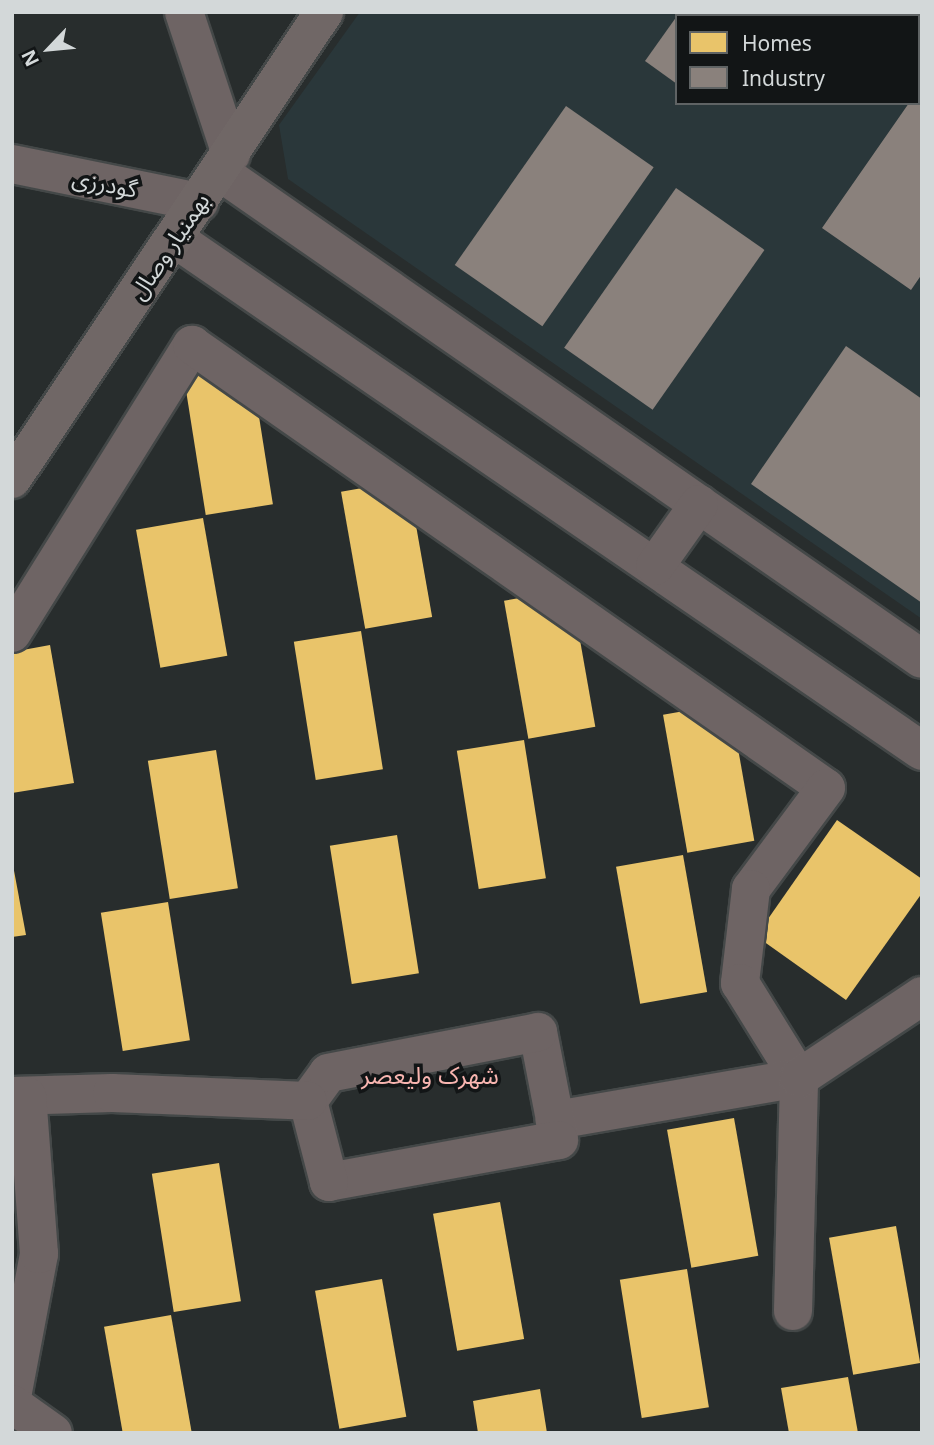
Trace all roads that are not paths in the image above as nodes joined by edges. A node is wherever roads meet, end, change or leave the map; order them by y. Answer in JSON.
{"nodes":[{"id":1,"x":184,"y":12,"type":"edge"},
{"id":2,"x":324,"y":12,"type":"edge"},
{"id":3,"x":12,"y":164,"type":"edge"},
{"id":4,"x":216,"y":176,"type":"junction"},
{"id":5,"x":174,"y":238,"type":"junction"},
{"id":6,"x":12,"y":479,"type":"edge"},
{"id":7,"x":699,"y":504,"type":"junction"},
{"id":8,"x":654,"y":566,"type":"junction"},
{"id":9,"x":12,"y":632,"type":"edge"},
{"id":10,"x":922,"y":659,"type":"edge"},
{"id":11,"x":922,"y":751,"type":"edge"},
{"id":12,"x":922,"y":996,"type":"edge"},
{"id":13,"x":799,"y":1078,"type":"junction"},
{"id":14,"x":20,"y":1096,"type":"edge"},
{"id":15,"x":308,"y":1101,"type":"junction"},
{"id":16,"x":555,"y":1120,"type":"junction"},
{"id":17,"x":793,"y":1311,"type":"dead end"},
{"id":18,"x":12,"y":1397,"type":"edge"},
{"id":19,"x":12,"y":1404,"type":"edge"},
{"id":20,"x":53,"y":1433,"type":"edge"}],
"edges":[{"from":1,"to":4,"type":"street"},
{"from":2,"to":4,"type":"main road","name":"بهمنیار وصال"},
{"from":3,"to":4,"type":"street","name":"گودرزی"},
{"from":4,"to":5,"type":"main road","name":"بهمنیار وصال"},
{"from":4,"to":7,"type":"street"},
{"from":5,"to":6,"type":"main road","name":"بهمنیار وصال"},
{"from":5,"to":8,"type":"street"},
{"from":7,"to":8,"type":"street"},
{"from":7,"to":10,"type":"street"},
{"from":8,"to":11,"type":"street"},
{"from":9,"to":13,"type":"street"},
{"from":12,"to":13,"type":"street"},
{"from":13,"to":16,"type":"street"},
{"from":13,"to":17,"type":"street"},
{"from":14,"to":15,"type":"street"},
{"from":14,"to":18,"type":"street"},
{"from":15,"to":16,"type":"street"},
{"from":15,"to":16,"type":"street"},
{"from":19,"to":20,"type":"street"}]}
